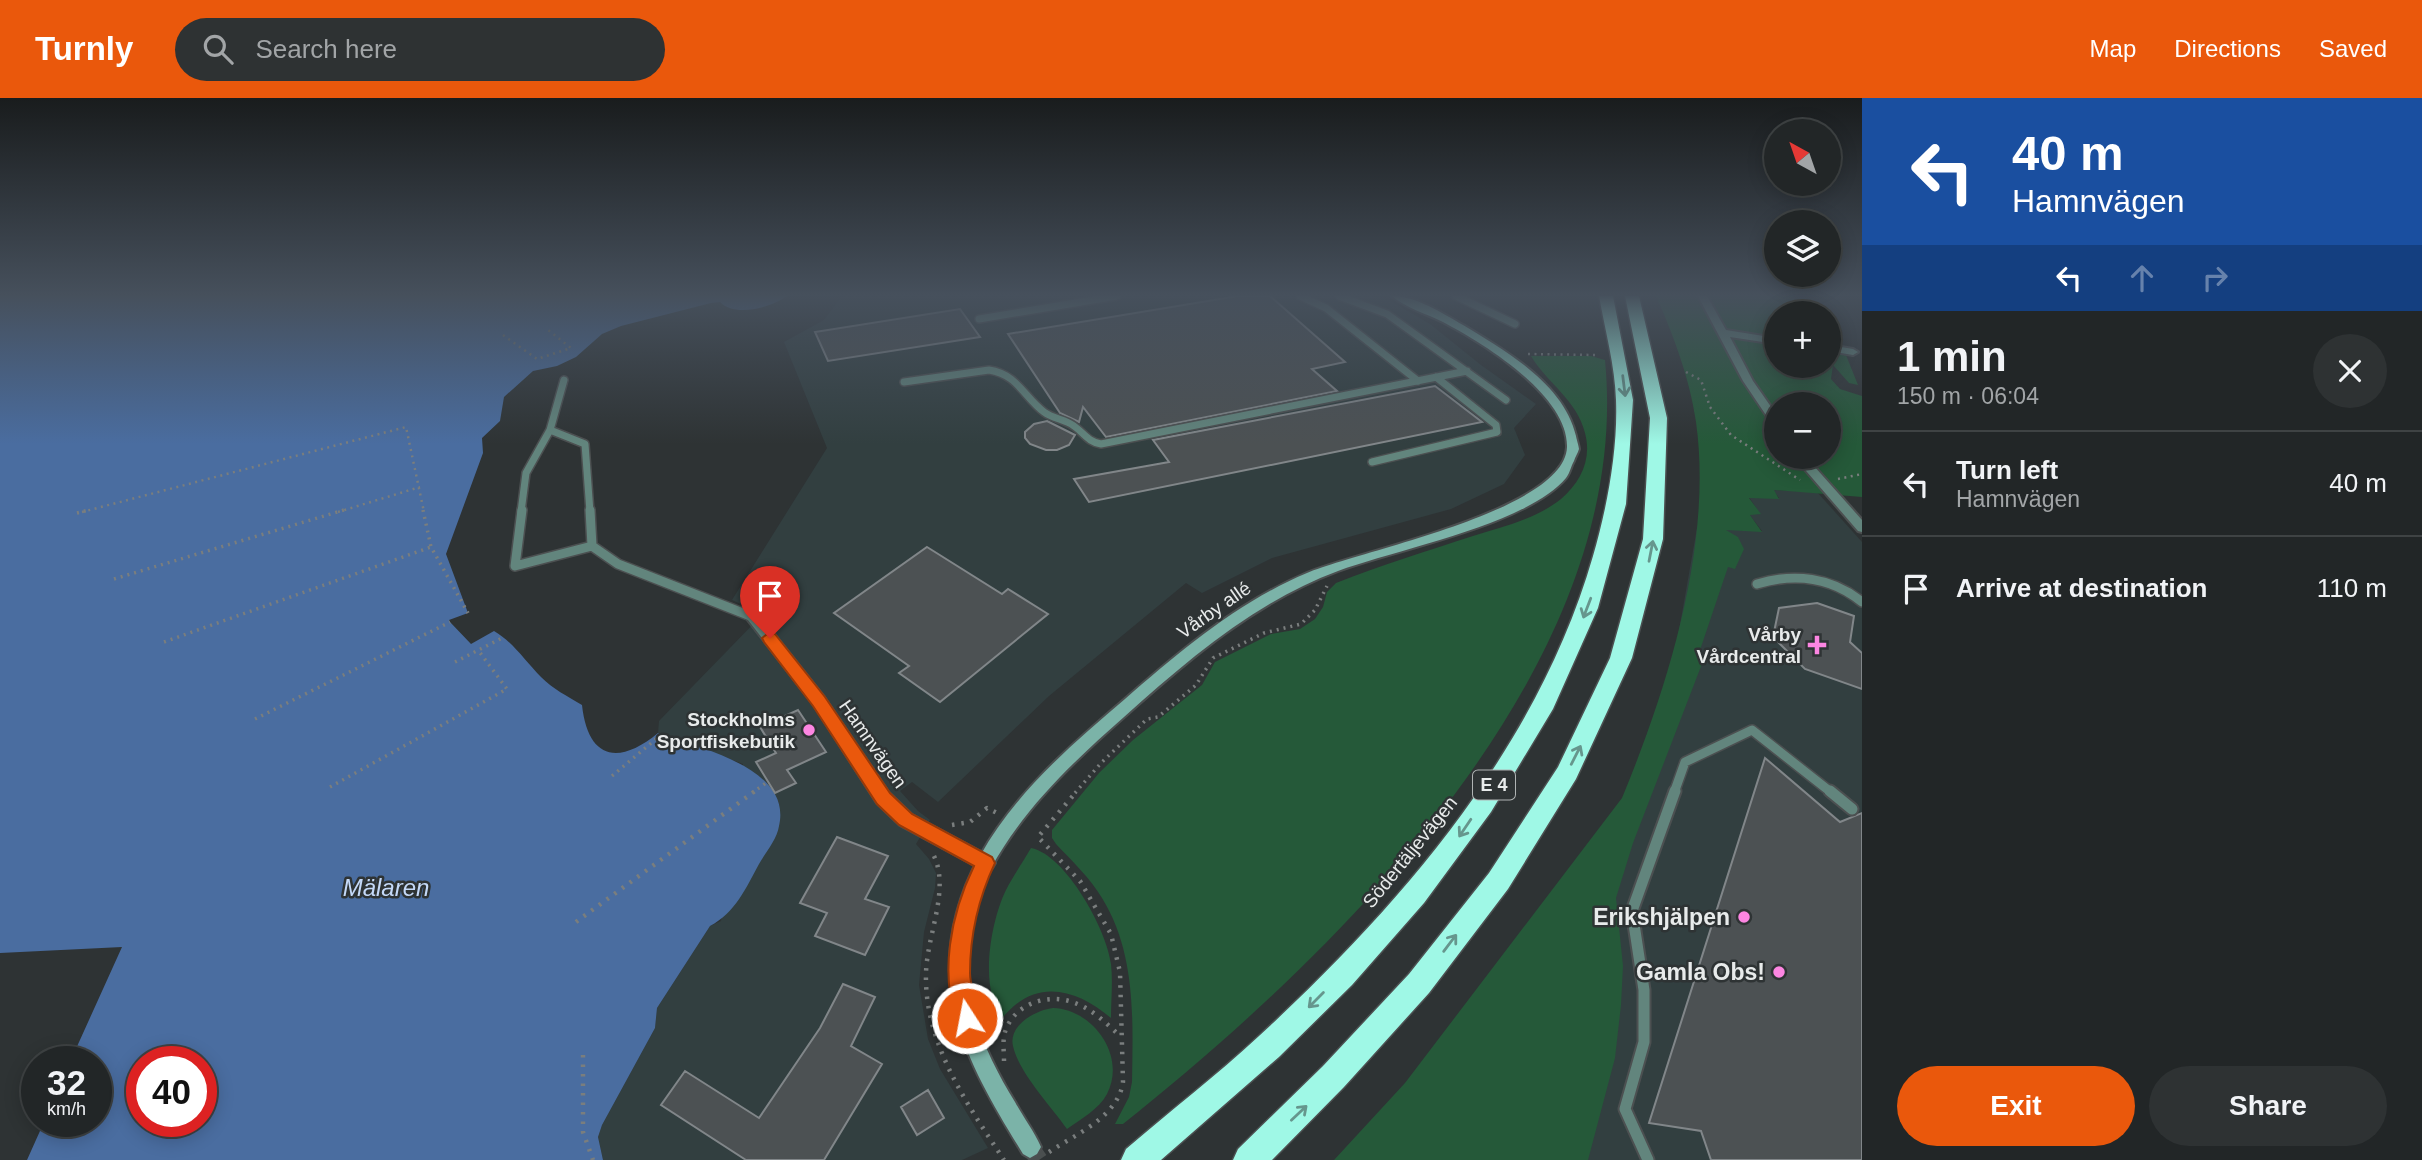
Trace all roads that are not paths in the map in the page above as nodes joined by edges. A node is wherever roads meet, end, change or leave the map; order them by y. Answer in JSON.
{"nodes":[{"id":1,"x":1373,"y":346,"type":"edge"},
{"id":2,"x":1431,"y":346,"type":"edge"},
{"id":3,"x":1487,"y":346,"type":"edge"},
{"id":4,"x":1619,"y":346,"type":"edge"},
{"id":5,"x":1648,"y":346,"type":"edge"},
{"id":6,"x":1730,"y":346,"type":"edge"},
{"id":7,"x":1841,"y":350,"type":"edge"},
{"id":8,"x":1853,"y":352,"type":"dead end"},
{"id":9,"x":1467,"y":371,"type":"junction"},
{"id":10,"x":1436,"y":377,"type":"junction"},
{"id":11,"x":564,"y":380,"type":"dead end"},
{"id":12,"x":1418,"y":381,"type":"junction"},
{"id":13,"x":904,"y":382,"type":"dead end"},
{"id":14,"x":1506,"y":400,"type":"dead end"},
{"id":15,"x":1764,"y":404,"type":"edge"},
{"id":16,"x":550,"y":430,"type":"junction"},
{"id":17,"x":1373,"y":462,"type":"dead end"},
{"id":18,"x":1809,"y":469,"type":"edge"},
{"id":19,"x":1862,"y":528,"type":"edge"},
{"id":20,"x":592,"y":546,"type":"junction"},
{"id":21,"x":1757,"y":584,"type":"dead end"},
{"id":22,"x":1862,"y":602,"type":"edge"},
{"id":23,"x":753,"y":617,"type":"joint"},
{"id":24,"x":1852,"y":809,"type":"dead end"},
{"id":25,"x":985,"y":863,"type":"junction"},
{"id":26,"x":1038,"y":1151,"type":"tunnel mouth"},
{"id":27,"x":1137,"y":1160,"type":"edge"},
{"id":28,"x":1249,"y":1160,"type":"edge"},
{"id":29,"x":1648,"y":1160,"type":"edge"}],
"edges":[{"from":1,"to":12,"type":"lane"},
{"from":2,"to":9,"type":"lane"},
{"from":3,"to":25,"type":"street","name":"Vårby allé"},
{"from":4,"to":27,"type":"highway","name":"Södertäljevägen","number":"E 4","one_way":true},
{"from":28,"to":5,"type":"highway","one_way":true},
{"from":6,"to":15,"type":"street"},
{"from":7,"to":8,"type":"street"},
{"from":9,"to":10,"type":"lane"},
{"from":9,"to":14,"type":"lane"},
{"from":10,"to":12,"type":"lane"},
{"from":10,"to":17,"type":"lane"},
{"from":11,"to":16,"type":"lane"},
{"from":12,"to":13,"type":"lane"},
{"from":16,"to":20,"type":"lane"},
{"from":16,"to":20,"type":"lane"},
{"from":18,"to":19,"type":"street"},
{"from":20,"to":23,"type":"lane"},
{"from":21,"to":22,"type":"lane"},
{"from":23,"to":25,"type":"street","name":"Hamnvägen"},
{"from":24,"to":29,"type":"lane"},
{"from":25,"to":26,"type":"street","name":"Vårby allé"}]}
